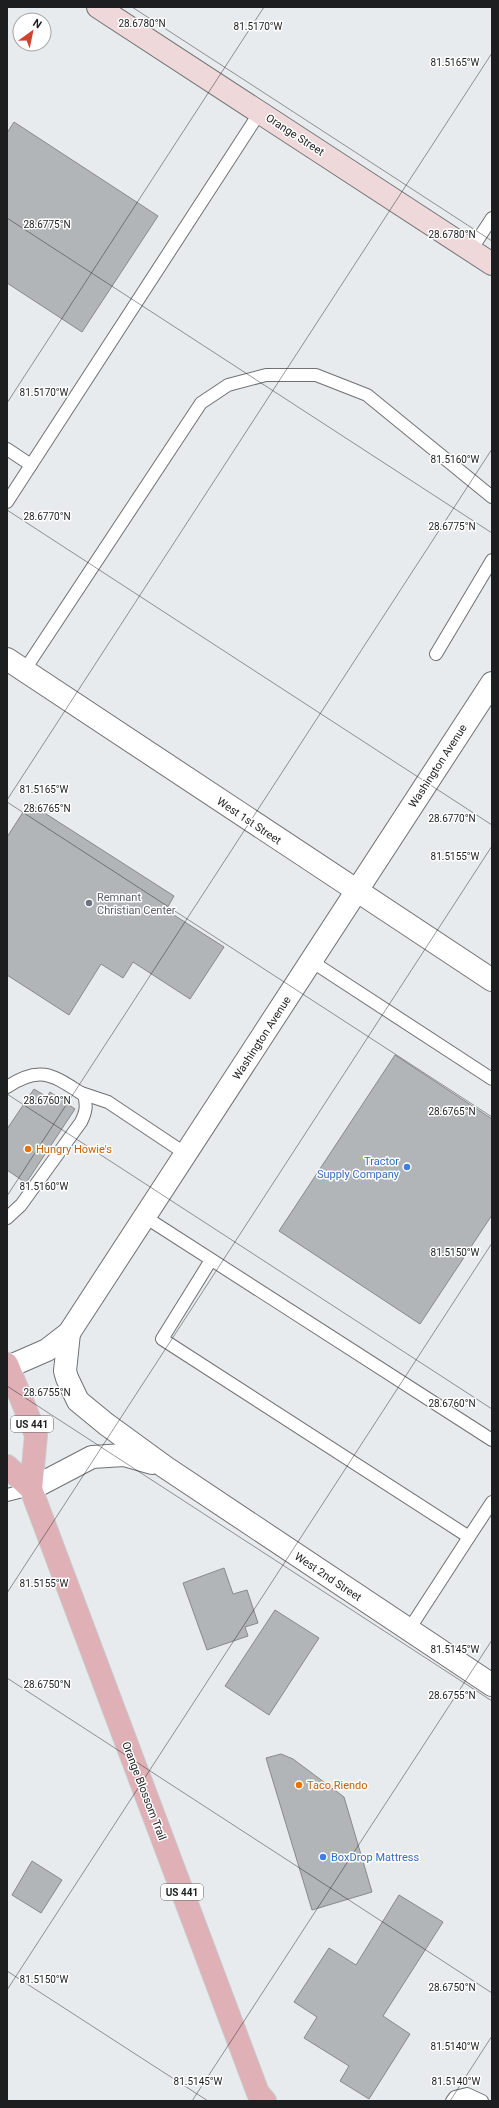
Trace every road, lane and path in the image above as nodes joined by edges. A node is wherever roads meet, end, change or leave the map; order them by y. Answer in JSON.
{"nodes":[{"id":1,"x":98,"y":7,"type":"edge"},
{"id":2,"x":260,"y":112,"type":"junction"},
{"id":3,"x":492,"y":218,"type":"edge"},
{"id":4,"x":471,"y":250,"type":"junction"},
{"id":5,"x":492,"y":264,"type":"edge"},
{"id":6,"x":7,"y":449,"type":"edge"},
{"id":7,"x":31,"y":465,"type":"junction"},
{"id":8,"x":492,"y":497,"type":"edge"},
{"id":9,"x":7,"y":502,"type":"edge"},
{"id":10,"x":492,"y":560,"type":"edge"},
{"id":11,"x":436,"y":654,"type":"dead end"},
{"id":12,"x":16,"y":665,"type":"edge"},
{"id":13,"x":492,"y":683,"type":"edge"},
{"id":14,"x":356,"y":892,"type":"junction"},
{"id":15,"x":311,"y":961,"type":"junction"},
{"id":16,"x":492,"y":980,"type":"edge"},
{"id":17,"x":492,"y":1079,"type":"edge"},
{"id":18,"x":7,"y":1087,"type":"edge"},
{"id":19,"x":81,"y":1093,"type":"junction"},
{"id":20,"x":186,"y":1154,"type":"junction"},
{"id":21,"x":145,"y":1217,"type":"junction"},
{"id":22,"x":7,"y":1218,"type":"edge"},
{"id":23,"x":211,"y":1260,"type":"junction"},
{"id":24,"x":69,"y":1333,"type":"junction"},
{"id":25,"x":8,"y":1365,"type":"edge"},
{"id":26,"x":492,"y":1440,"type":"edge"},
{"id":27,"x":7,"y":1466,"type":"edge"},
{"id":28,"x":164,"y":1467,"type":"junction"},
{"id":29,"x":30,"y":1489,"type":"junction"},
{"id":30,"x":7,"y":1495,"type":"edge"},
{"id":31,"x":492,"y":1502,"type":"edge"},
{"id":32,"x":469,"y":1537,"type":"junction"},
{"id":33,"x":408,"y":1631,"type":"junction"},
{"id":34,"x":492,"y":1685,"type":"edge"},
{"id":35,"x":261,"y":2099,"type":"edge"},
{"id":36,"x":452,"y":2101,"type":"edge"},
{"id":37,"x":482,"y":2101,"type":"edge"}],
"edges":[{"from":1,"to":2,"type":"street","name":"Orange Street"},
{"from":2,"to":4,"type":"street","name":"Orange Street"},
{"from":2,"to":7,"type":"lane"},
{"from":3,"to":4,"type":"lane"},
{"from":4,"to":5,"type":"street","name":"Orange Street"},
{"from":6,"to":7,"type":"lane"},
{"from":7,"to":9,"type":"lane"},
{"from":8,"to":12,"type":"lane"},
{"from":10,"to":11,"type":"lane"},
{"from":12,"to":14,"type":"street","name":"West 1st Street"},
{"from":13,"to":14,"type":"street","name":"Washington Avenue"},
{"from":14,"to":15,"type":"street","name":"Washington Avenue"},
{"from":14,"to":16,"type":"street","name":"West 1st Street"},
{"from":15,"to":17,"type":"lane"},
{"from":15,"to":20,"type":"street","name":"Washington Avenue"},
{"from":18,"to":19,"type":"lane"},
{"from":19,"to":20,"type":"lane"},
{"from":19,"to":22,"type":"lane"},
{"from":20,"to":21,"type":"street","name":"Washington Avenue"},
{"from":21,"to":23,"type":"lane"},
{"from":21,"to":24,"type":"street","name":"Washington Avenue"},
{"from":23,"to":26,"type":"lane"},
{"from":23,"to":32,"type":"lane"},
{"from":24,"to":25,"type":"street","name":"Washington Avenue"},
{"from":24,"to":28,"type":"street","name":"West 2nd Street"},
{"from":25,"to":29,"type":"main road","name":"Orange Blossom Trail","number":"US 441"},
{"from":27,"to":29,"type":"main road","name":"Orange Blossom Trail","number":"US 441"},
{"from":28,"to":29,"type":"street","name":"West 2nd Street"},
{"from":28,"to":33,"type":"street","name":"West 2nd Street"},
{"from":29,"to":30,"type":"lane"},
{"from":29,"to":35,"type":"main road","name":"Orange Blossom Trail","number":"US 441"},
{"from":31,"to":32,"type":"lane"},
{"from":32,"to":33,"type":"lane"},
{"from":33,"to":34,"type":"street","name":"West 2nd Street"},
{"from":36,"to":37,"type":"lane"}]}
